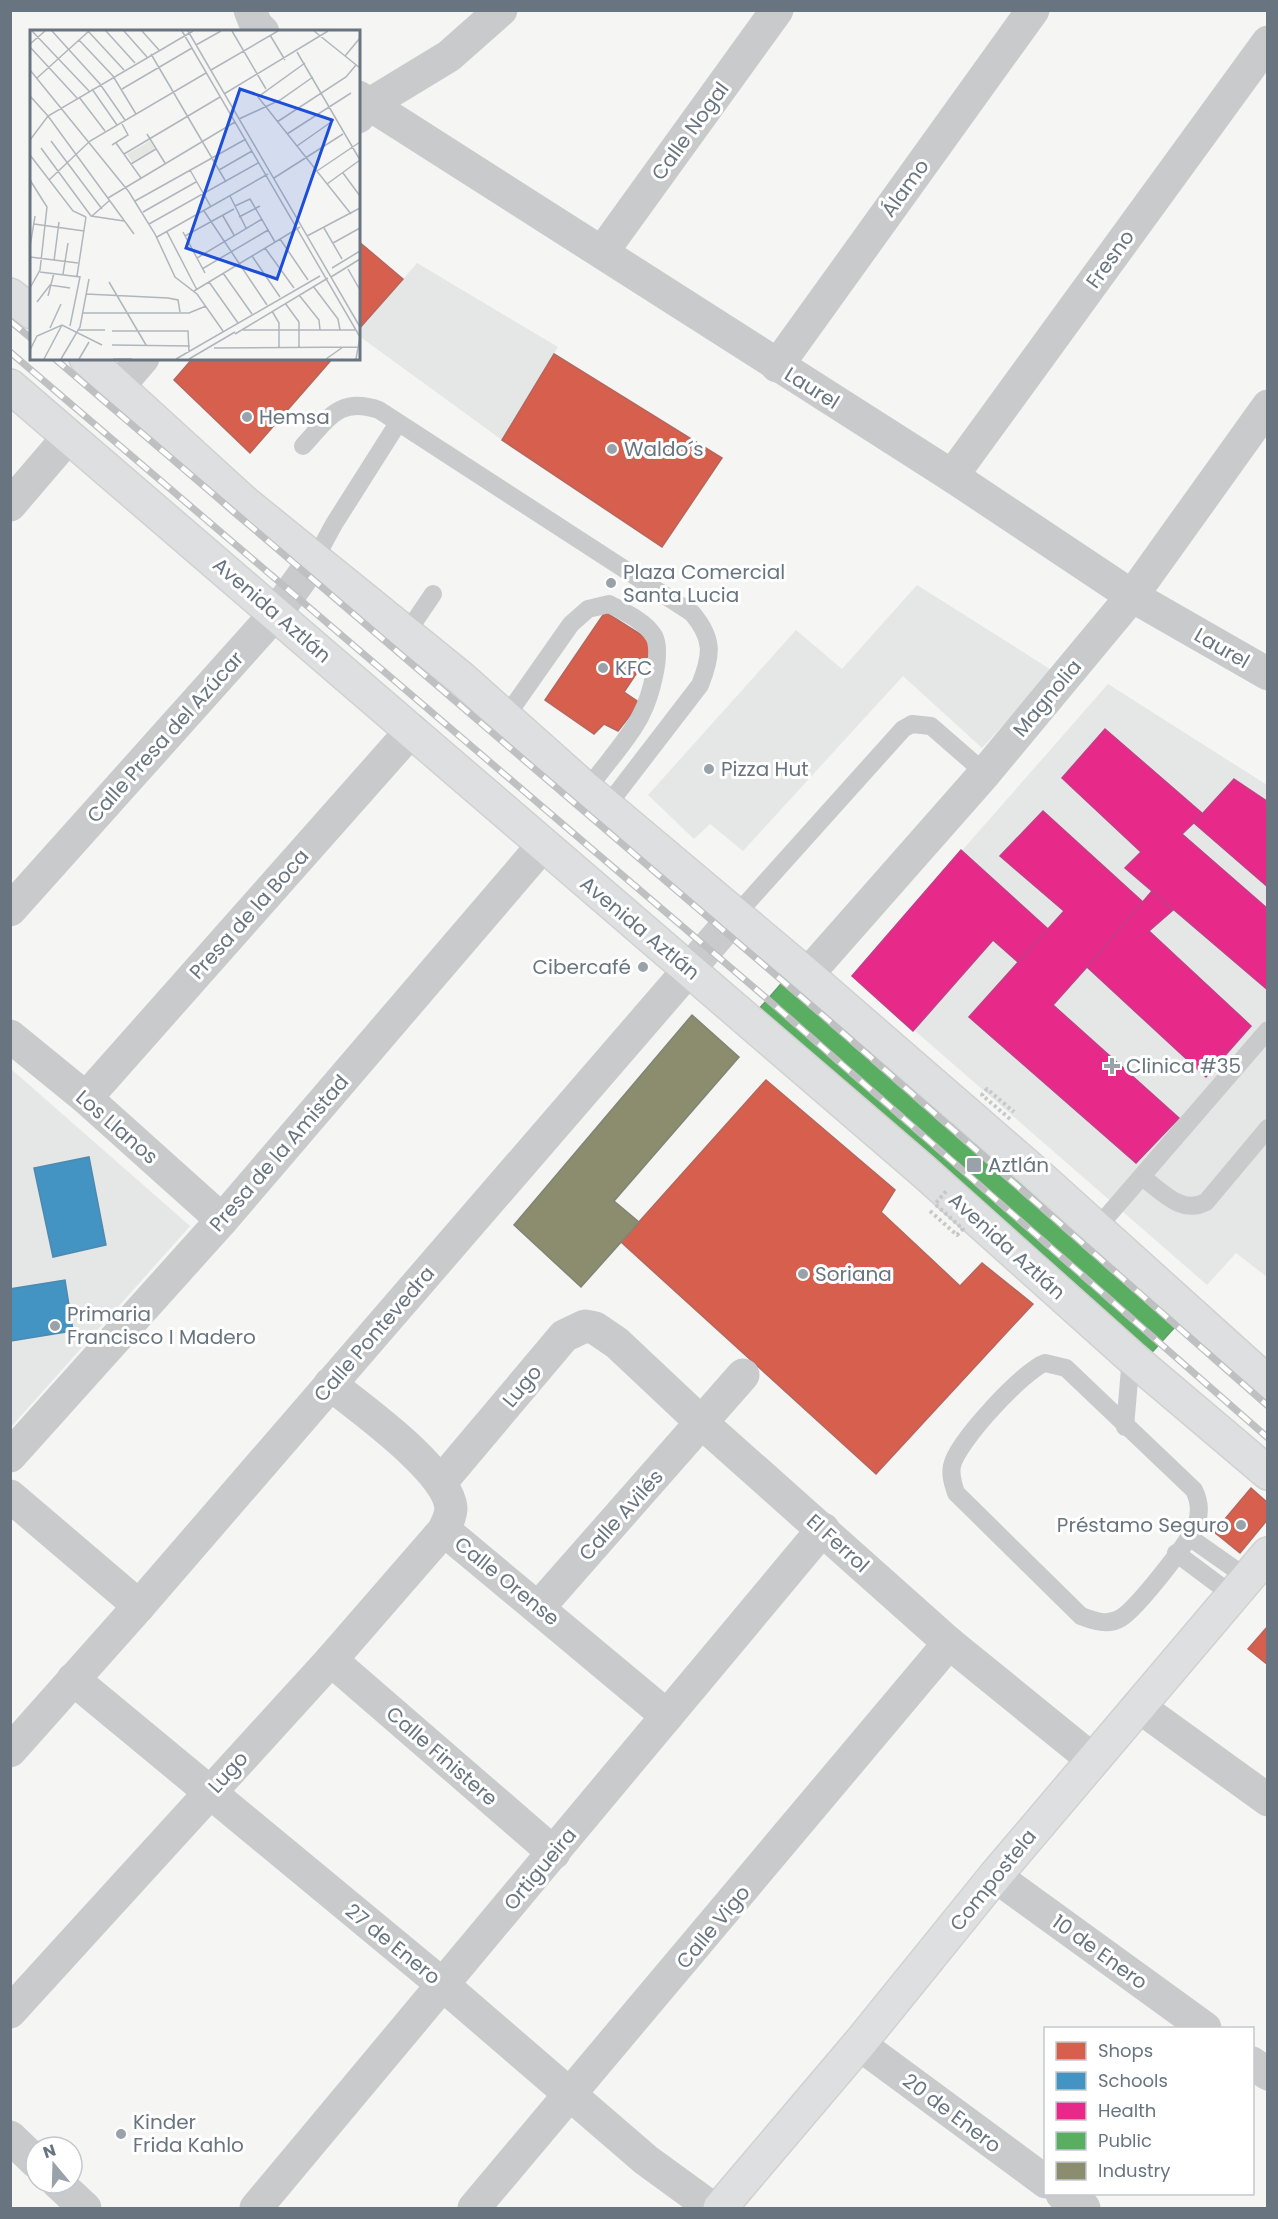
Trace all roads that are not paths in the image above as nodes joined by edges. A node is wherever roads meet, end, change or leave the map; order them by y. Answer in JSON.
{"nodes":[{"id":1,"x":501,"y":10,"type":"edge"},
{"id":2,"x":777,"y":10,"type":"edge"},
{"id":3,"x":1033,"y":10,"type":"edge"},
{"id":4,"x":1268,"y":42,"type":"edge"},
{"id":5,"x":362,"y":106,"type":"edge"},
{"id":6,"x":603,"y":251,"type":"junction"},
{"id":7,"x":10,"y":294,"type":"edge"},
{"id":8,"x":30,"y":310,"type":"edge"},
{"id":9,"x":88,"y":360,"type":"edge"},
{"id":10,"x":141,"y":360,"type":"edge"},
{"id":11,"x":777,"y":366,"type":"junction"},
{"id":12,"x":10,"y":386,"type":"edge"},
{"id":13,"x":119,"y":386,"type":"junction"},
{"id":14,"x":1268,"y":406,"type":"edge"},
{"id":15,"x":398,"y":423,"type":"junction"},
{"id":16,"x":69,"y":436,"type":"junction"},
{"id":17,"x":303,"y":446,"type":"dead end"},
{"id":18,"x":952,"y":476,"type":"junction"},
{"id":19,"x":10,"y":505,"type":"edge"},
{"id":20,"x":315,"y":559,"type":"junction"},
{"id":21,"x":433,"y":594,"type":"dead end"},
{"id":22,"x":1132,"y":596,"type":"junction"},
{"id":23,"x":276,"y":613,"type":"junction"},
{"id":24,"x":406,"y":634,"type":"junction"},
{"id":25,"x":1268,"y":674,"type":"edge"},
{"id":26,"x":506,"y":718,"type":"junction"},
{"id":27,"x":412,"y":730,"type":"junction"},
{"id":28,"x":985,"y":773,"type":"junction"},
{"id":29,"x":597,"y":798,"type":"junction"},
{"id":30,"x":543,"y":845,"type":"junction"},
{"id":31,"x":10,"y":910,"type":"edge"},
{"id":32,"x":736,"y":915,"type":"junction"},
{"id":33,"x":688,"y":969,"type":"junction"},
{"id":34,"x":807,"y":975,"type":"junction"},
{"id":35,"x":1268,"y":1030,"type":"edge"},
{"id":36,"x":10,"y":1036,"type":"edge"},
{"id":37,"x":86,"y":1098,"type":"junction"},
{"id":38,"x":1268,"y":1128,"type":"edge"},
{"id":39,"x":1142,"y":1177,"type":"junction"},
{"id":40,"x":222,"y":1220,"type":"junction"},
{"id":41,"x":1097,"y":1228,"type":"junction"},
{"id":42,"x":585,"y":1326,"type":"joint"},
{"id":43,"x":1131,"y":1357,"type":"junction"},
{"id":44,"x":743,"y":1375,"type":"dead end"},
{"id":45,"x":1268,"y":1383,"type":"edge"},
{"id":46,"x":330,"y":1384,"type":"junction"},
{"id":47,"x":702,"y":1423,"type":"junction"},
{"id":48,"x":1125,"y":1427,"type":"junction"},
{"id":49,"x":10,"y":1456,"type":"edge"},
{"id":50,"x":1268,"y":1473,"type":"edge"},
{"id":51,"x":441,"y":1482,"type":"junction"},
{"id":52,"x":10,"y":1496,"type":"edge"},
{"id":53,"x":823,"y":1528,"type":"junction"},
{"id":54,"x":444,"y":1530,"type":"junction"},
{"id":55,"x":1189,"y":1537,"type":"junction"},
{"id":56,"x":1176,"y":1553,"type":"junction"},
{"id":57,"x":1248,"y":1575,"type":"edge"},
{"id":58,"x":139,"y":1606,"type":"junction"},
{"id":59,"x":539,"y":1607,"type":"junction"},
{"id":60,"x":949,"y":1643,"type":"junction"},
{"id":61,"x":331,"y":1660,"type":"junction"},
{"id":62,"x":73,"y":1679,"type":"junction"},
{"id":63,"x":1138,"y":1706,"type":"junction"},
{"id":64,"x":667,"y":1716,"type":"junction"},
{"id":65,"x":10,"y":1751,"type":"edge"},
{"id":66,"x":1093,"y":1760,"type":"junction"},
{"id":67,"x":209,"y":1793,"type":"junction"},
{"id":68,"x":1268,"y":1800,"type":"edge"},
{"id":69,"x":554,"y":1853,"type":"junction"},
{"id":70,"x":995,"y":1876,"type":"junction"},
{"id":71,"x":443,"y":1985,"type":"junction"},
{"id":72,"x":10,"y":2012,"type":"edge"},
{"id":73,"x":1204,"y":2027,"type":"edge"},
{"id":74,"x":859,"y":2044,"type":"junction"},
{"id":75,"x":1254,"y":2064,"type":"edge"},
{"id":76,"x":1268,"y":2074,"type":"edge"},
{"id":77,"x":570,"y":2097,"type":"junction"},
{"id":78,"x":10,"y":2137,"type":"edge"},
{"id":79,"x":24,"y":2150,"type":"edge"},
{"id":80,"x":1044,"y":2181,"type":"edge"},
{"id":81,"x":71,"y":2195,"type":"edge"},
{"id":82,"x":1065,"y":2195,"type":"edge"},
{"id":83,"x":85,"y":2208,"type":"edge"},
{"id":84,"x":256,"y":2208,"type":"edge"},
{"id":85,"x":474,"y":2208,"type":"edge"},
{"id":86,"x":712,"y":2208,"type":"edge"},
{"id":87,"x":720,"y":2208,"type":"edge"},
{"id":88,"x":1084,"y":2208,"type":"edge"}],
"edges":[{"from":1,"to":5,"type":"street"},
{"from":2,"to":6,"type":"street","name":"Calle Nogal"},
{"from":3,"to":11,"type":"street","name":"Álamo"},
{"from":4,"to":18,"type":"street","name":"Fresno"},
{"from":5,"to":6,"type":"street","name":"Laurel"},
{"from":6,"to":11,"type":"street","name":"Laurel"},
{"from":7,"to":8,"type":"main road"},
{"from":9,"to":13,"type":"main road"},
{"from":10,"to":13,"type":"street"},
{"from":11,"to":18,"type":"street","name":"Laurel"},
{"from":12,"to":16,"type":"main road","name":"Avenida Aztlán"},
{"from":13,"to":20,"type":"main road"},
{"from":14,"to":22,"type":"street","name":"Magnolia"},
{"from":15,"to":17,"type":"lane"},
{"from":15,"to":20,"type":"lane"},
{"from":15,"to":29,"type":"lane"},
{"from":16,"to":19,"type":"street"},
{"from":16,"to":23,"type":"main road","name":"Avenida Aztlán"},
{"from":18,"to":22,"type":"street","name":"Laurel"},
{"from":20,"to":23,"type":"street","name":"Calle Presa del Azúcar"},
{"from":20,"to":24,"type":"main road"},
{"from":21,"to":24,"type":"lane"},
{"from":22,"to":25,"type":"street","name":"Laurel"},
{"from":22,"to":28,"type":"street","name":"Magnolia"},
{"from":23,"to":27,"type":"main road","name":"Avenida Aztlán"},
{"from":23,"to":31,"type":"street","name":"Calle Presa del Azúcar"},
{"from":24,"to":26,"type":"main road"},
{"from":26,"to":29,"type":"main road"},
{"from":26,"to":29,"type":"lane"},
{"from":27,"to":30,"type":"main road","name":"Avenida Aztlán"},
{"from":27,"to":37,"type":"street","name":"Presa de la Boca"},
{"from":28,"to":32,"type":"lane"},
{"from":28,"to":34,"type":"street","name":"Magnolia"},
{"from":29,"to":32,"type":"main road"},
{"from":30,"to":33,"type":"main road","name":"Avenida Aztlán"},
{"from":30,"to":40,"type":"street","name":"Presa de la Amistad"},
{"from":32,"to":33,"type":"street","name":"Calle Pontevedra"},
{"from":32,"to":34,"type":"main road"},
{"from":33,"to":43,"type":"main road","name":"Avenida Aztlán"},
{"from":33,"to":46,"type":"street","name":"Calle Pontevedra"},
{"from":34,"to":41,"type":"main road"},
{"from":35,"to":39,"type":"lane"},
{"from":36,"to":37,"type":"street","name":"Los Llanos"},
{"from":37,"to":40,"type":"street","name":"Los Llanos"},
{"from":38,"to":39,"type":"lane"},
{"from":39,"to":41,"type":"lane"},
{"from":40,"to":49,"type":"street","name":"Presa de la Amistad"},
{"from":41,"to":45,"type":"main road"},
{"from":42,"to":47,"type":"street","name":"El Ferrol"},
{"from":42,"to":51,"type":"street","name":"Lugo"},
{"from":43,"to":48,"type":"lane"},
{"from":43,"to":50,"type":"main road","name":"Avenida Aztlán"},
{"from":44,"to":47,"type":"street","name":"Calle Avilés"},
{"from":46,"to":51,"type":"street","name":"Calle Orense"},
{"from":46,"to":58,"type":"street","name":"Calle Pontevedra"},
{"from":47,"to":53,"type":"street","name":"El Ferrol"},
{"from":47,"to":59,"type":"street","name":"Calle Avilés"},
{"from":48,"to":55,"type":"lane"},
{"from":48,"to":56,"type":"lane"},
{"from":51,"to":54,"type":"street","name":"Calle Orense"},
{"from":52,"to":58,"type":"street"},
{"from":53,"to":60,"type":"street","name":"El Ferrol"},
{"from":53,"to":64,"type":"street","name":"Ortigueira"},
{"from":54,"to":59,"type":"street","name":"Calle Orense"},
{"from":54,"to":61,"type":"street","name":"Lugo"},
{"from":55,"to":56,"type":"lane"},
{"from":55,"to":57,"type":"lane"},
{"from":56,"to":57,"type":"lane"},
{"from":57,"to":63,"type":"main road","name":"Compostela"},
{"from":58,"to":62,"type":"street","name":"Calle Pontevedra"},
{"from":59,"to":64,"type":"street","name":"Calle Orense"},
{"from":60,"to":66,"type":"street","name":"El Ferrol"},
{"from":60,"to":77,"type":"street","name":"Calle Vigo"},
{"from":61,"to":67,"type":"street","name":"Lugo"},
{"from":61,"to":69,"type":"street","name":"Calle Finistere"},
{"from":62,"to":65,"type":"street","name":"Calle Pontevedra"},
{"from":62,"to":67,"type":"street","name":"27 de Enero"},
{"from":63,"to":66,"type":"main road","name":"Compostela"},
{"from":63,"to":68,"type":"street"},
{"from":64,"to":69,"type":"street","name":"Ortigueira"},
{"from":66,"to":70,"type":"main road","name":"Compostela"},
{"from":67,"to":71,"type":"street","name":"27 de Enero"},
{"from":67,"to":72,"type":"street","name":"Lugo"},
{"from":69,"to":71,"type":"street","name":"Ortigueira"},
{"from":70,"to":73,"type":"street","name":"10 de Enero"},
{"from":70,"to":74,"type":"main road","name":"Compostela"},
{"from":71,"to":77,"type":"street","name":"27 de Enero"},
{"from":71,"to":84,"type":"street","name":"Ortigueira"},
{"from":74,"to":80,"type":"street","name":"20 de Enero"},
{"from":74,"to":87,"type":"main road","name":"Compostela"},
{"from":75,"to":76,"type":"street"},
{"from":77,"to":85,"type":"street","name":"Calle Vigo"},
{"from":77,"to":86,"type":"street","name":"27 de Enero"},
{"from":78,"to":79,"type":"street"},
{"from":81,"to":83,"type":"street"},
{"from":82,"to":88,"type":"street"}]}
